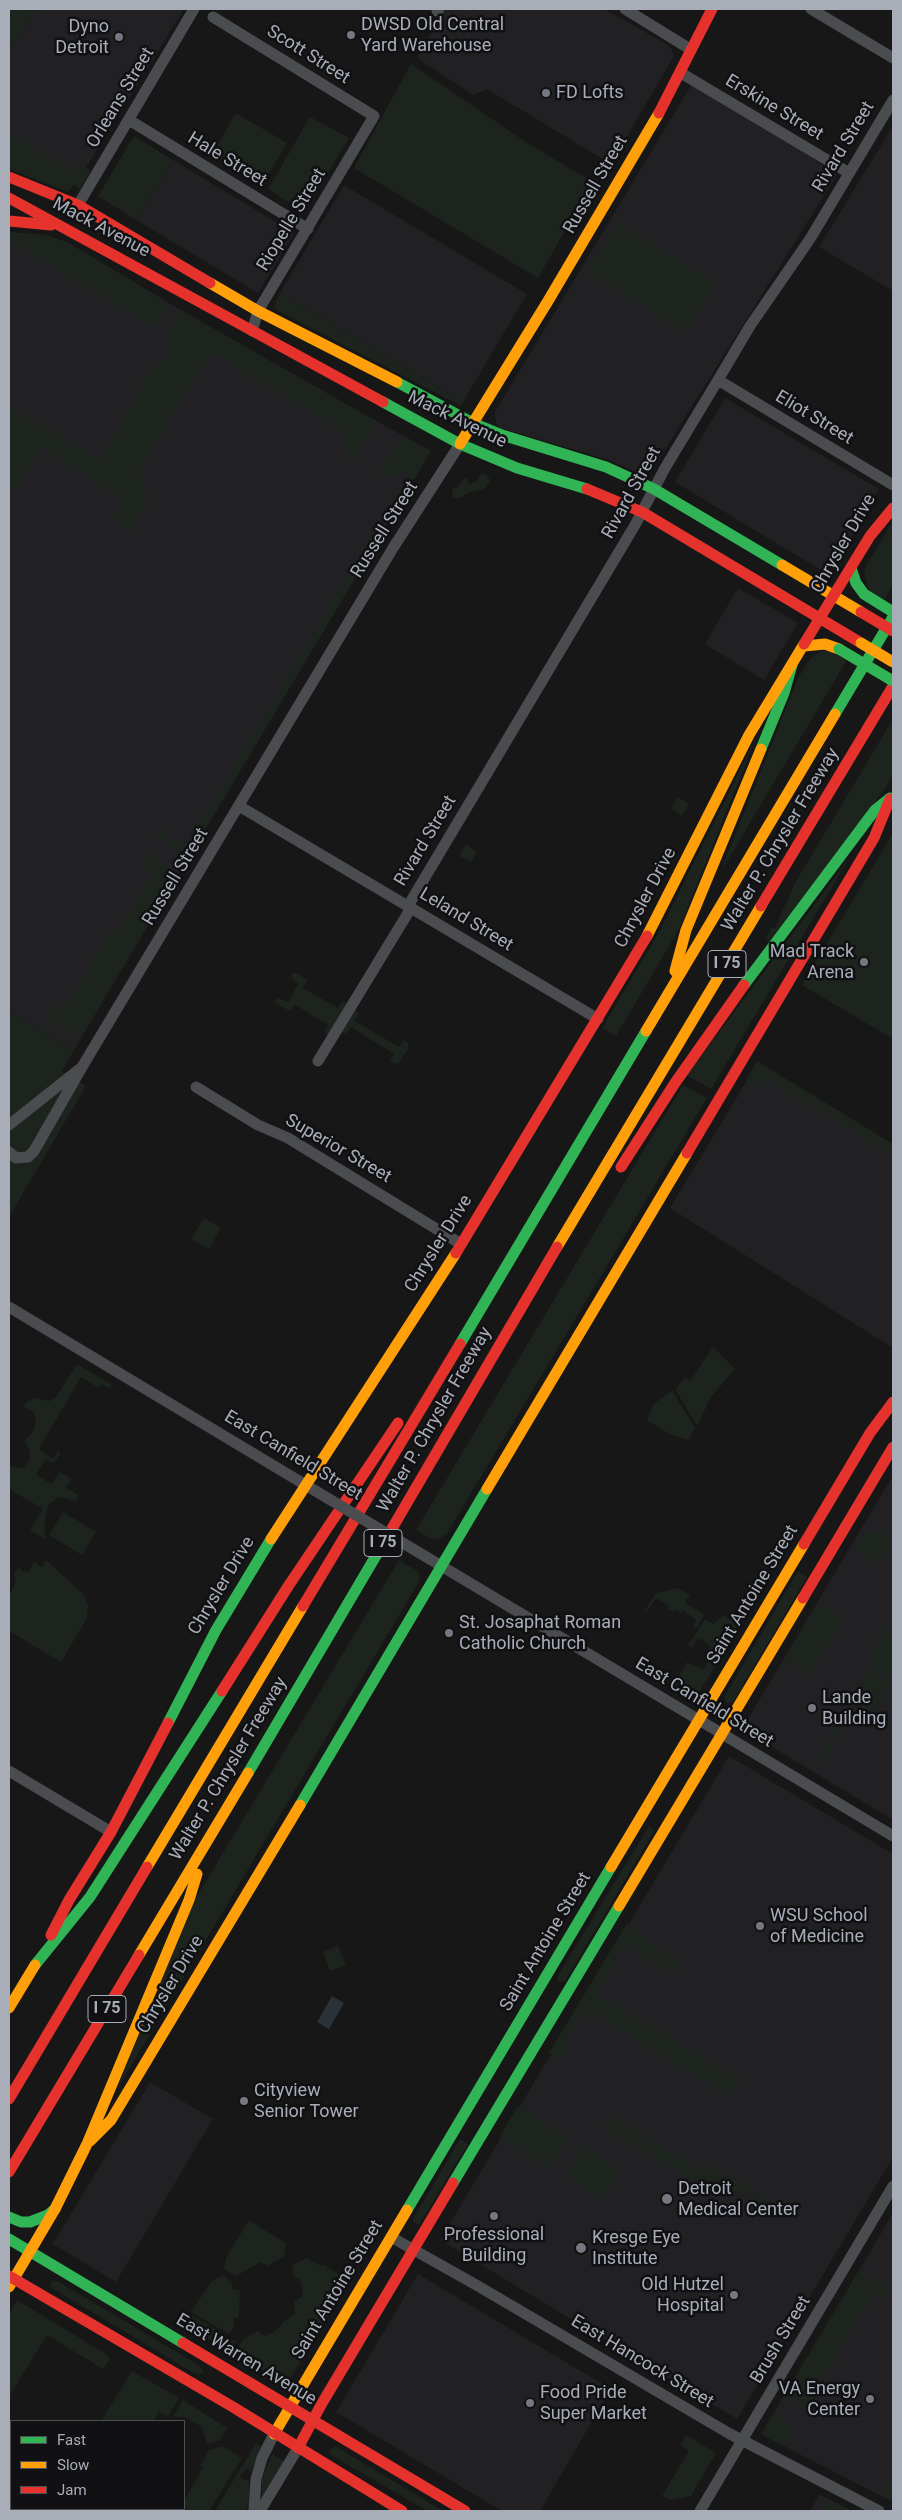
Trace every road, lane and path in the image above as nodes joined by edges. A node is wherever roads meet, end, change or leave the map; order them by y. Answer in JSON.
{"nodes":[{"id":1,"x":194,"y":9,"type":"edge"},
{"id":2,"x":625,"y":9,"type":"edge"},
{"id":3,"x":712,"y":9,"type":"edge"},
{"id":4,"x":811,"y":9,"type":"edge"},
{"id":5,"x":213,"y":17,"type":"dead end"},
{"id":6,"x":690,"y":49,"type":"junction"},
{"id":7,"x":893,"y":58,"type":"edge"},
{"id":8,"x":681,"y":73,"type":"junction"},
{"id":9,"x":893,"y":100,"type":"edge"},
{"id":10,"x":129,"y":120,"type":"junction"},
{"id":11,"x":367,"y":128,"type":"joint"},
{"id":12,"x":849,"y":173,"type":"junction"},
{"id":13,"x":9,"y":177,"type":"edge"},
{"id":14,"x":9,"y":198,"type":"edge"},
{"id":15,"x":78,"y":205,"type":"junction"},
{"id":16,"x":9,"y":221,"type":"edge"},
{"id":17,"x":308,"y":229,"type":"junction"},
{"id":18,"x":72,"y":232,"type":"junction"},
{"id":19,"x":109,"y":251,"type":"junction"},
{"id":20,"x":175,"y":262,"type":"junction"},
{"id":21,"x":258,"y":311,"type":"junction"},
{"id":22,"x":252,"y":331,"type":"junction"},
{"id":23,"x":718,"y":380,"type":"junction"},
{"id":24,"x":437,"y":403,"type":"junction"},
{"id":25,"x":473,"y":423,"type":"junction"},
{"id":26,"x":427,"y":426,"type":"junction"},
{"id":27,"x":519,"y":440,"type":"junction"},
{"id":28,"x":460,"y":444,"type":"junction"},
{"id":29,"x":511,"y":465,"type":"junction"},
{"id":30,"x":612,"y":469,"type":"junction"},
{"id":31,"x":893,"y":485,"type":"edge"},
{"id":32,"x":654,"y":488,"type":"junction"},
{"id":33,"x":597,"y":492,"type":"junction"},
{"id":34,"x":893,"y":495,"type":"edge"},
{"id":35,"x":893,"y":508,"type":"edge"},
{"id":36,"x":642,"y":512,"type":"junction"},
{"id":37,"x":870,"y":536,"type":"junction"},
{"id":38,"x":851,"y":568,"type":"junction"},
{"id":39,"x":805,"y":594,"type":"junction"},
{"id":40,"x":834,"y":596,"type":"junction"},
{"id":41,"x":893,"y":612,"type":"edge"},
{"id":42,"x":893,"y":617,"type":"edge"},
{"id":43,"x":821,"y":618,"type":"junction"},
{"id":44,"x":893,"y":631,"type":"edge"},
{"id":45,"x":804,"y":646,"type":"junction"},
{"id":46,"x":893,"y":662,"type":"edge"},
{"id":47,"x":792,"y":665,"type":"junction"},
{"id":48,"x":893,"y":681,"type":"edge"},
{"id":49,"x":893,"y":686,"type":"edge"},
{"id":50,"x":892,"y":796,"type":"edge"},
{"id":51,"x":239,"y":806,"type":"junction"},
{"id":52,"x":409,"y":907,"type":"junction"},
{"id":53,"x":668,"y":997,"type":"junction"},
{"id":54,"x":598,"y":1019,"type":"junction"},
{"id":55,"x":318,"y":1061,"type":"dead end"},
{"id":56,"x":82,"y":1067,"type":"junction"},
{"id":57,"x":196,"y":1087,"type":"dead end"},
{"id":58,"x":9,"y":1125,"type":"edge"},
{"id":59,"x":9,"y":1152,"type":"edge"},
{"id":60,"x":612,"y":1181,"type":"dead end"},
{"id":61,"x":596,"y":1206,"type":"dead end"},
{"id":62,"x":560,"y":1241,"type":"junction"},
{"id":63,"x":461,"y":1244,"type":"junction"},
{"id":64,"x":9,"y":1307,"type":"edge"},
{"id":65,"x":451,"y":1361,"type":"junction"},
{"id":66,"x":893,"y":1402,"type":"edge"},
{"id":67,"x":864,"y":1445,"type":"junction"},
{"id":68,"x":893,"y":1447,"type":"edge"},
{"id":69,"x":305,"y":1484,"type":"junction"},
{"id":70,"x":837,"y":1488,"type":"junction"},
{"id":71,"x":842,"y":1533,"type":"junction"},
{"id":72,"x":441,"y":1566,"type":"junction"},
{"id":73,"x":821,"y":1568,"type":"junction"},
{"id":74,"x":699,"y":1720,"type":"junction"},
{"id":75,"x":722,"y":1734,"type":"junction"},
{"id":76,"x":9,"y":1772,"type":"edge"},
{"id":77,"x":654,"y":1822,"type":"junction"},
{"id":78,"x":111,"y":1832,"type":"junction"},
{"id":79,"x":893,"y":1836,"type":"edge"},
{"id":80,"x":204,"y":1846,"type":"junction"},
{"id":81,"x":35,"y":1965,"type":"junction"},
{"id":82,"x":551,"y":1968,"type":"junction"},
{"id":83,"x":568,"y":1993,"type":"junction"},
{"id":84,"x":535,"y":1995,"type":"junction"},
{"id":85,"x":9,"y":2008,"type":"edge"},
{"id":86,"x":506,"y":2044,"type":"junction"},
{"id":87,"x":508,"y":2092,"type":"junction"},
{"id":88,"x":9,"y":2099,"type":"edge"},
{"id":89,"x":482,"y":2136,"type":"junction"},
{"id":90,"x":87,"y":2144,"type":"junction"},
{"id":91,"x":9,"y":2172,"type":"edge"},
{"id":92,"x":893,"y":2186,"type":"edge"},
{"id":93,"x":55,"y":2209,"type":"junction"},
{"id":94,"x":10,"y":2218,"type":"edge"},
{"id":95,"x":390,"y":2237,"type":"junction"},
{"id":96,"x":9,"y":2239,"type":"edge"},
{"id":97,"x":414,"y":2250,"type":"junction"},
{"id":98,"x":30,"y":2252,"type":"junction"},
{"id":99,"x":10,"y":2281,"type":"edge"},
{"id":100,"x":209,"y":2369,"type":"junction"},
{"id":101,"x":191,"y":2384,"type":"junction"},
{"id":102,"x":289,"y":2407,"type":"junction"},
{"id":103,"x":312,"y":2420,"type":"junction"},
{"id":104,"x":274,"y":2434,"type":"junction"},
{"id":105,"x":341,"y":2438,"type":"junction"},
{"id":106,"x":742,"y":2440,"type":"junction"},
{"id":107,"x":298,"y":2448,"type":"junction"},
{"id":108,"x":320,"y":2462,"type":"junction"},
{"id":109,"x":254,"y":2511,"type":"edge"},
{"id":110,"x":260,"y":2511,"type":"edge"},
{"id":111,"x":402,"y":2511,"type":"edge"},
{"id":112,"x":465,"y":2511,"type":"edge"},
{"id":113,"x":700,"y":2511,"type":"edge"},
{"id":114,"x":880,"y":2511,"type":"edge"}],
"edges":[{"from":1,"to":10,"type":"street","name":"Orleans Street"},
{"from":2,"to":6,"type":"street"},
{"from":3,"to":6,"type":"main road","name":"Russell Street"},
{"from":4,"to":7,"type":"street"},
{"from":5,"to":11,"type":"street","name":"Scott Street"},
{"from":6,"to":8,"type":"main road","name":"Russell Street"},
{"from":8,"to":12,"type":"street","name":"Erskine Street"},
{"from":8,"to":25,"type":"main road","name":"Russell Street"},
{"from":9,"to":12,"type":"street","name":"Rivard Street"},
{"from":10,"to":15,"type":"street","name":"Orleans Street"},
{"from":10,"to":17,"type":"street","name":"Hale Street"},
{"from":11,"to":17,"type":"street","name":"Riopelle Street"},
{"from":12,"to":23,"type":"street","name":"Rivard Street"},
{"from":13,"to":15,"type":"main road","name":"Mack Avenue"},
{"from":14,"to":18,"type":"main road","name":"Mack Avenue"},
{"from":15,"to":20,"type":"main road","name":"Mack Avenue"},
{"from":16,"to":18,"type":"main road"},
{"from":17,"to":21,"type":"street","name":"Riopelle Street"},
{"from":18,"to":19,"type":"main road","name":"Mack Avenue"},
{"from":19,"to":20,"type":"main road"},
{"from":19,"to":22,"type":"main road","name":"Mack Avenue"},
{"from":20,"to":21,"type":"main road","name":"Mack Avenue"},
{"from":21,"to":22,"type":"street","name":"Riopelle Street"},
{"from":21,"to":24,"type":"main road","name":"Mack Avenue"},
{"from":22,"to":26,"type":"main road","name":"Mack Avenue"},
{"from":23,"to":31,"type":"street","name":"Eliot Street"},
{"from":23,"to":32,"type":"street","name":"Rivard Street"},
{"from":24,"to":25,"type":"main road","name":"Mack Avenue"},
{"from":24,"to":26,"type":"main road"},
{"from":25,"to":27,"type":"main road","name":"Mack Avenue"},
{"from":25,"to":28,"type":"main road","name":"Russell Street"},
{"from":26,"to":28,"type":"main road","name":"Mack Avenue"},
{"from":27,"to":29,"type":"main road"},
{"from":27,"to":30,"type":"main road","name":"Mack Avenue"},
{"from":28,"to":29,"type":"main road","name":"Mack Avenue"},
{"from":28,"to":51,"type":"street","name":"Russell Street"},
{"from":29,"to":33,"type":"main road","name":"Mack Avenue"},
{"from":30,"to":32,"type":"main road","name":"Mack Avenue"},
{"from":30,"to":33,"type":"main road"},
{"from":32,"to":36,"type":"street","name":"Rivard Street"},
{"from":32,"to":39,"type":"main road","name":"Mack Avenue"},
{"from":33,"to":36,"type":"main road","name":"Mack Avenue"},
{"from":34,"to":37,"type":"street","name":"Chrysler Drive"},
{"from":35,"to":37,"type":"main road"},
{"from":36,"to":39,"type":"main road","name":"Mack Avenue"},
{"from":36,"to":52,"type":"street","name":"Rivard Street"},
{"from":37,"to":38,"type":"main road","name":"Chrysler Drive"},
{"from":38,"to":40,"type":"main road","name":"Chrysler Drive"},
{"from":38,"to":41,"type":"main road"},
{"from":39,"to":40,"type":"main road","name":"Mack Avenue"},
{"from":39,"to":43,"type":"main road","name":"Mack Avenue"},
{"from":40,"to":43,"type":"main road","name":"Chrysler Drive"},
{"from":40,"to":44,"type":"main road","name":"Mack Avenue","bridge":true},
{"from":42,"to":53,"type":"main road","name":"Walter P. Chrysler Freeway","number":"I 75"},
{"from":43,"to":45,"type":"main road","name":"Chrysler Drive"},
{"from":43,"to":46,"type":"main road","name":"Mack Avenue","bridge":true},
{"from":45,"to":47,"type":"main road","name":"Chrysler Drive"},
{"from":45,"to":48,"type":"main road","bridge":true},
{"from":47,"to":53,"type":"main road"},
{"from":47,"to":54,"type":"main road","name":"Chrysler Drive"},
{"from":49,"to":62,"type":"main road","name":"Walter P. Chrysler Freeway","number":"I 75"},
{"from":50,"to":60,"type":"main road"},
{"from":50,"to":72,"type":"main road","name":"Chrysler Drive"},
{"from":51,"to":52,"type":"street","name":"Leland Street"},
{"from":51,"to":56,"type":"street","name":"Russell Street"},
{"from":52,"to":54,"type":"street","name":"Leland Street"},
{"from":52,"to":55,"type":"street","name":"Rivard Street"},
{"from":53,"to":65,"type":"main road","name":"Walter P. Chrysler Freeway","number":"I 75"},
{"from":54,"to":63,"type":"main road","name":"Chrysler Drive"},
{"from":56,"to":58,"type":"street","name":"Russell Street"},
{"from":56,"to":59,"type":"street","name":"Russell Street"},
{"from":57,"to":63,"type":"street","name":"Superior Street"},
{"from":61,"to":62,"type":"main road"},
{"from":62,"to":80,"type":"main road","name":"Walter P. Chrysler Freeway","number":"I 75"},
{"from":63,"to":69,"type":"main road","name":"Chrysler Drive"},
{"from":64,"to":69,"type":"street","name":"East Canfield Street"},
{"from":65,"to":81,"type":"main road"},
{"from":65,"to":88,"type":"main road","name":"Walter P. Chrysler Freeway","number":"I 75"},
{"from":66,"to":67,"type":"main road","name":"Saint Antoine Street"},
{"from":67,"to":70,"type":"main road","name":"Saint Antoine Street"},
{"from":67,"to":71,"type":"main road"},
{"from":68,"to":71,"type":"main road","name":"Saint Antoine Street"},
{"from":69,"to":72,"type":"street","name":"East Canfield Street","bridge":true},
{"from":69,"to":78,"type":"main road","name":"Chrysler Drive"},
{"from":70,"to":73,"type":"main road"},
{"from":70,"to":74,"type":"main road","name":"Saint Antoine Street"},
{"from":71,"to":73,"type":"main road","name":"Saint Antoine Street"},
{"from":72,"to":74,"type":"street","name":"East Canfield Street"},
{"from":72,"to":90,"type":"main road","name":"Chrysler Drive"},
{"from":73,"to":75,"type":"main road","name":"Saint Antoine Street"},
{"from":74,"to":75,"type":"street","name":"East Canfield Street"},
{"from":74,"to":77,"type":"main road","name":"Saint Antoine Street"},
{"from":75,"to":77,"type":"main road","name":"Saint Antoine Street"},
{"from":75,"to":79,"type":"street","name":"East Canfield Street"},
{"from":76,"to":78,"type":"street"},
{"from":77,"to":82,"type":"main road","name":"Saint Antoine Street"},
{"from":77,"to":83,"type":"main road","name":"Saint Antoine Street"},
{"from":78,"to":81,"type":"main road","name":"Chrysler Drive"},
{"from":80,"to":90,"type":"main road"},
{"from":80,"to":91,"type":"main road","name":"Walter P. Chrysler Freeway","number":"I 75"},
{"from":81,"to":85,"type":"main road","name":"Chrysler Drive"},
{"from":82,"to":83,"type":"main road"},
{"from":82,"to":84,"type":"main road","name":"Saint Antoine Street"},
{"from":83,"to":87,"type":"main road","name":"Saint Antoine Street"},
{"from":84,"to":86,"type":"main road","name":"Saint Antoine Street"},
{"from":84,"to":87,"type":"main road"},
{"from":86,"to":89,"type":"main road"},
{"from":86,"to":95,"type":"main road","name":"Saint Antoine Street"},
{"from":87,"to":89,"type":"main road","name":"Saint Antoine Street"},
{"from":89,"to":97,"type":"main road","name":"Saint Antoine Street"},
{"from":90,"to":93,"type":"main road","name":"Chrysler Drive"},
{"from":92,"to":106,"type":"street","name":"Brush Street"},
{"from":93,"to":94,"type":"main road"},
{"from":93,"to":98,"type":"main road","name":"Chrysler Drive"},
{"from":95,"to":97,"type":"street","name":"East Hancock Street"},
{"from":95,"to":102,"type":"main road","name":"Saint Antoine Street"},
{"from":96,"to":98,"type":"main road","name":"East Warren Avenue"},
{"from":97,"to":103,"type":"main road","name":"Saint Antoine Street"},
{"from":97,"to":106,"type":"street","name":"East Hancock Street"},
{"from":98,"to":99,"type":"main road","name":"Chrysler Drive"},
{"from":98,"to":100,"type":"main road","name":"East Warren Avenue"},
{"from":99,"to":101,"type":"main road"},
{"from":100,"to":101,"type":"main road"},
{"from":100,"to":102,"type":"main road","name":"East Warren Avenue"},
{"from":101,"to":104,"type":"main road"},
{"from":102,"to":103,"type":"main road","name":"East Warren Avenue"},
{"from":102,"to":104,"type":"main road","name":"Saint Antoine Street"},
{"from":103,"to":105,"type":"main road","name":"East Warren Avenue"},
{"from":103,"to":107,"type":"main road","name":"Saint Antoine Street"},
{"from":104,"to":107,"type":"main road"},
{"from":104,"to":109,"type":"street","name":"Saint Antoine Street"},
{"from":105,"to":108,"type":"main road"},
{"from":105,"to":112,"type":"main road","name":"East Warren Avenue"},
{"from":106,"to":113,"type":"street","name":"Brush Street"},
{"from":106,"to":114,"type":"street","name":"East Hancock Street"},
{"from":107,"to":108,"type":"main road"},
{"from":107,"to":110,"type":"street","name":"Saint Antoine Street"},
{"from":108,"to":111,"type":"main road"}]}
